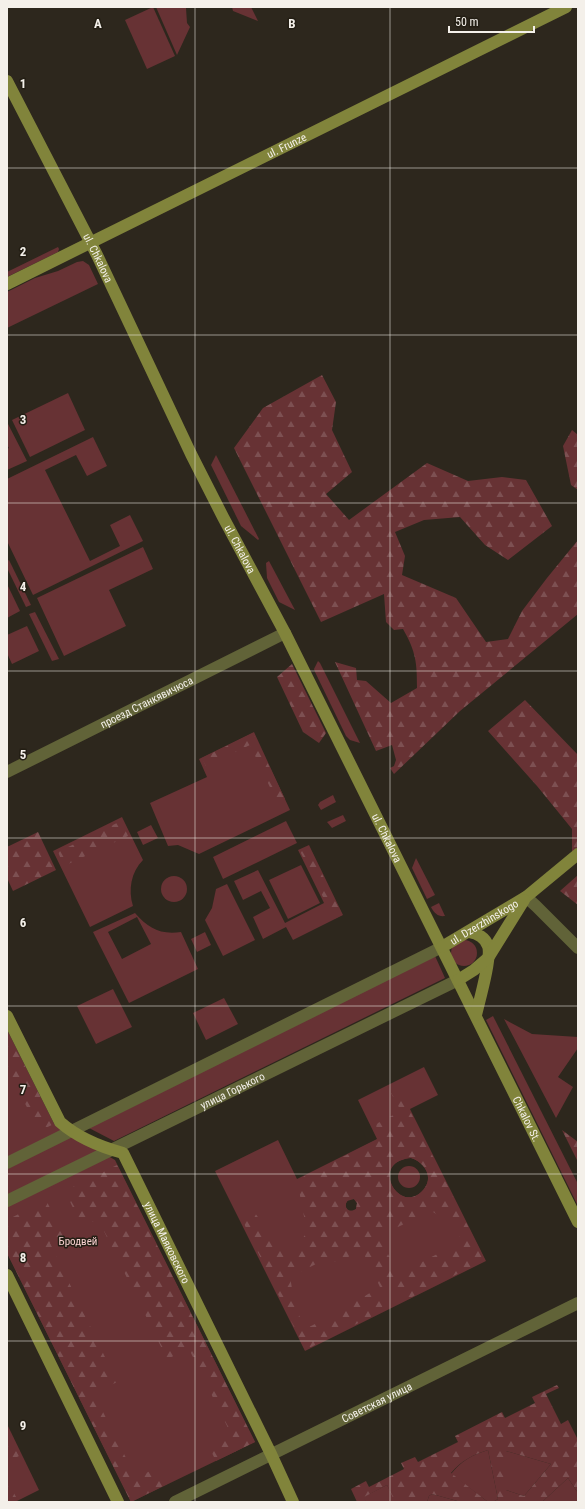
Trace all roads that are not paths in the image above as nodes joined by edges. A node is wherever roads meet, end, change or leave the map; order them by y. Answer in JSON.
{"nodes":[{"id":1,"x":566,"y":7,"type":"edge"},
{"id":2,"x":7,"y":82,"type":"edge"},
{"id":3,"x":90,"y":243,"type":"junction"},
{"id":4,"x":7,"y":284,"type":"edge"},
{"id":5,"x":285,"y":633,"type":"junction"},
{"id":6,"x":7,"y":772,"type":"edge"},
{"id":7,"x":578,"y":854,"type":"edge"},
{"id":8,"x":526,"y":897,"type":"junction"},
{"id":9,"x":469,"y":932,"type":"junction"},
{"id":10,"x":442,"y":947,"type":"junction"},
{"id":11,"x":578,"y":948,"type":"edge"},
{"id":12,"x":488,"y":958,"type":"junction"},
{"id":13,"x":458,"y":980,"type":"junction"},
{"id":14,"x":7,"y":1016,"type":"edge"},
{"id":15,"x":476,"y":1016,"type":"junction"},
{"id":16,"x":70,"y":1131,"type":"junction"},
{"id":17,"x":111,"y":1150,"type":"junction"},
{"id":18,"x":7,"y":1162,"type":"edge"},
{"id":19,"x":7,"y":1201,"type":"edge"},
{"id":20,"x":578,"y":1222,"type":"edge"},
{"id":21,"x":7,"y":1275,"type":"edge"},
{"id":22,"x":578,"y":1303,"type":"edge"},
{"id":23,"x":271,"y":1454,"type":"junction"},
{"id":24,"x":118,"y":1502,"type":"edge"},
{"id":25,"x":175,"y":1502,"type":"edge"},
{"id":26,"x":293,"y":1502,"type":"edge"}],
"edges":[{"from":1,"to":3,"type":"main road","name":"ul. Frunze"},
{"from":2,"to":3,"type":"main road","name":"ul. Chkalova"},
{"from":3,"to":4,"type":"main road","name":"ul. Frunze"},
{"from":3,"to":5,"type":"main road","name":"ul. Chkalova"},
{"from":5,"to":6,"type":"street","name":"проезд Станкявичюса"},
{"from":5,"to":10,"type":"main road","name":"ul. Chkalova"},
{"from":7,"to":8,"type":"main road","name":"ul. Dzerzhinskogo"},
{"from":8,"to":9,"type":"main road","name":"ul. Dzerzhinskogo"},
{"from":8,"to":11,"type":"street"},
{"from":8,"to":12,"type":"main road","name":"ul. Dzerzhinskogo"},
{"from":9,"to":10,"type":"main road","name":"ul. Dzerzhinskogo"},
{"from":9,"to":12,"type":"main road"},
{"from":10,"to":13,"type":"main road","name":"ul. Chkalova"},
{"from":10,"to":16,"type":"street"},
{"from":12,"to":13,"type":"main road"},
{"from":12,"to":15,"type":"main road","name":"ul. Dzerzhinskogo"},
{"from":13,"to":15,"type":"main road","name":"ul. Chkalova"},
{"from":13,"to":17,"type":"street","name":"улица Горького"},
{"from":14,"to":16,"type":"main road","name":"улица Маяковского"},
{"from":15,"to":20,"type":"main road","name":"Chkalov St."},
{"from":16,"to":17,"type":"main road","name":"улица Маяковского"},
{"from":16,"to":18,"type":"street"},
{"from":17,"to":19,"type":"street","name":"улица Горького"},
{"from":17,"to":23,"type":"main road","name":"улица Маяковского"},
{"from":21,"to":24,"type":"main road"},
{"from":22,"to":23,"type":"street","name":"Советская улица"},
{"from":23,"to":25,"type":"street","name":"Советская улица"},
{"from":23,"to":26,"type":"main road","name":"улица Маяковского"}]}
